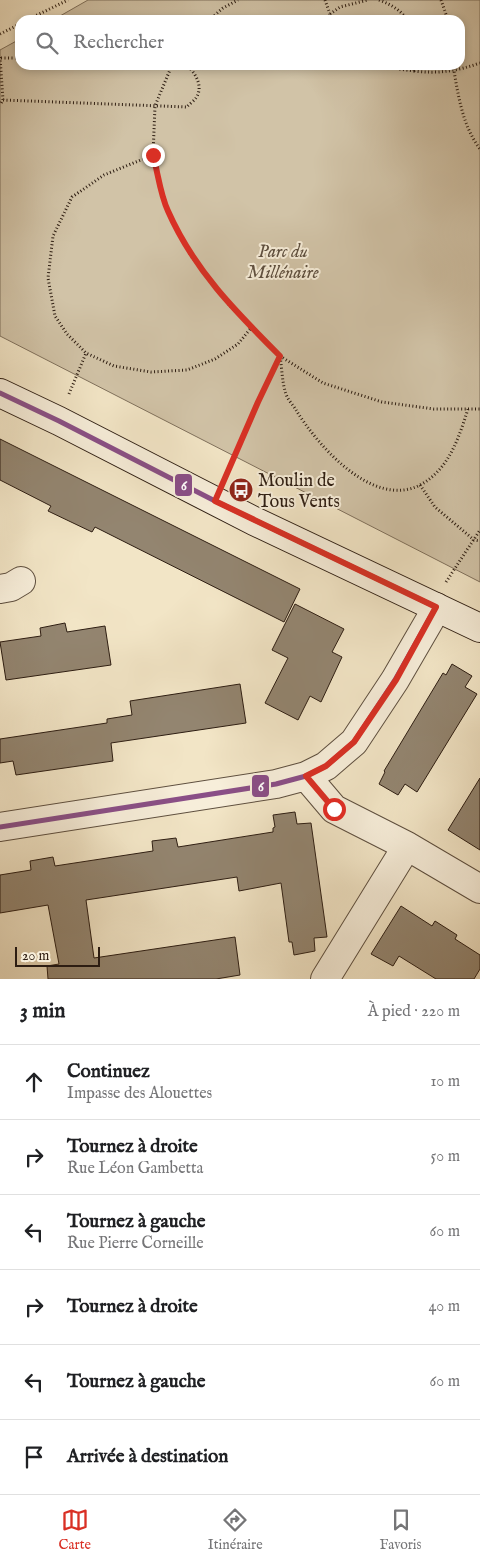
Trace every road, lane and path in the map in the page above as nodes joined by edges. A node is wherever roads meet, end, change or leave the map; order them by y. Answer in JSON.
{"nodes":[{"id":1,"x":68,"y":0,"type":"edge"},
{"id":2,"x":238,"y":0,"type":"edge"},
{"id":3,"x":325,"y":0,"type":"edge"},
{"id":4,"x":368,"y":0,"type":"edge"},
{"id":5,"x":379,"y":0,"type":"edge"},
{"id":6,"x":440,"y":0,"type":"edge"},
{"id":7,"x":330,"y":14,"type":"joint"},
{"id":8,"x":37,"y":15,"type":"edge"},
{"id":9,"x":215,"y":15,"type":"edge"},
{"id":10,"x":404,"y":15,"type":"edge"},
{"id":11,"x":446,"y":15,"type":"edge"},
{"id":12,"x":15,"y":26,"type":"edge"},
{"id":13,"x":0,"y":34,"type":"edge"},
{"id":14,"x":0,"y":57,"type":"edge"},
{"id":15,"x":15,"y":58,"type":"edge"},
{"id":16,"x":480,"y":63,"type":"edge"},
{"id":17,"x":465,"y":68,"type":"edge"},
{"id":18,"x":170,"y":70,"type":"edge"},
{"id":19,"x":192,"y":70,"type":"edge"},
{"id":20,"x":406,"y":70,"type":"edge"},
{"id":21,"x":460,"y":70,"type":"edge"},
{"id":22,"x":414,"y":71,"type":"joint"},
{"id":23,"x":454,"y":72,"type":"junction"},
{"id":24,"x":3,"y":100,"type":"junction"},
{"id":25,"x":0,"y":105,"type":"edge"},
{"id":26,"x":155,"y":106,"type":"junction"},
{"id":27,"x":480,"y":149,"type":"edge"},
{"id":28,"x":153,"y":155,"type":"junction"},
{"id":29,"x":251,"y":328,"type":"junction"},
{"id":30,"x":86,"y":353,"type":"junction"},
{"id":31,"x":280,"y":356,"type":"junction"},
{"id":32,"x":0,"y":393,"type":"edge"},
{"id":33,"x":468,"y":409,"type":"junction"},
{"id":34,"x":480,"y":409,"type":"edge"},
{"id":35,"x":59,"y":421,"type":"junction"},
{"id":36,"x":420,"y":485,"type":"junction"},
{"id":37,"x":215,"y":501,"type":"junction"},
{"id":38,"x":480,"y":530,"type":"edge"},
{"id":39,"x":474,"y":540,"type":"junction"},
{"id":40,"x":480,"y":541,"type":"edge"},
{"id":41,"x":436,"y":607,"type":"junction"},
{"id":42,"x":480,"y":628,"type":"edge"},
{"id":43,"x":306,"y":776,"type":"junction"},
{"id":44,"x":0,"y":827,"type":"edge"},
{"id":45,"x":407,"y":846,"type":"junction"},
{"id":46,"x":480,"y":889,"type":"edge"},
{"id":47,"x":325,"y":979,"type":"edge"}],
"edges":[{"from":1,"to":8,"type":"path"},
{"from":2,"to":9,"type":"path"},
{"from":3,"to":7,"type":"path"},
{"from":4,"to":7,"type":"path"},
{"from":5,"to":10,"type":"path"},
{"from":6,"to":11,"type":"path"},
{"from":12,"to":13,"type":"path"},
{"from":14,"to":15,"type":"path"},
{"from":14,"to":24,"type":"path"},
{"from":16,"to":17,"type":"path"},
{"from":18,"to":26,"type":"path"},
{"from":19,"to":26,"type":"path"},
{"from":20,"to":22,"type":"path"},
{"from":21,"to":23,"type":"path"},
{"from":22,"to":23,"type":"path"},
{"from":23,"to":27,"type":"path"},
{"from":24,"to":25,"type":"path"},
{"from":24,"to":26,"type":"path"},
{"from":26,"to":28,"type":"path"},
{"from":28,"to":29,"type":"path"},
{"from":28,"to":30,"type":"path"},
{"from":29,"to":30,"type":"path"},
{"from":29,"to":31,"type":"path"},
{"from":30,"to":35,"type":"path"},
{"from":31,"to":33,"type":"path"},
{"from":31,"to":36,"type":"path"},
{"from":31,"to":37,"type":"path"},
{"from":32,"to":35,"type":"street"},
{"from":33,"to":34,"type":"path"},
{"from":33,"to":36,"type":"path"},
{"from":35,"to":37,"type":"street"},
{"from":36,"to":39,"type":"path"},
{"from":37,"to":41,"type":"street"},
{"from":38,"to":39,"type":"path"},
{"from":39,"to":40,"type":"path"},
{"from":39,"to":41,"type":"path"},
{"from":41,"to":42,"type":"street"},
{"from":41,"to":43,"type":"street"},
{"from":43,"to":44,"type":"street"},
{"from":43,"to":45,"type":"street"},
{"from":45,"to":46,"type":"street"},
{"from":45,"to":47,"type":"street"}]}
